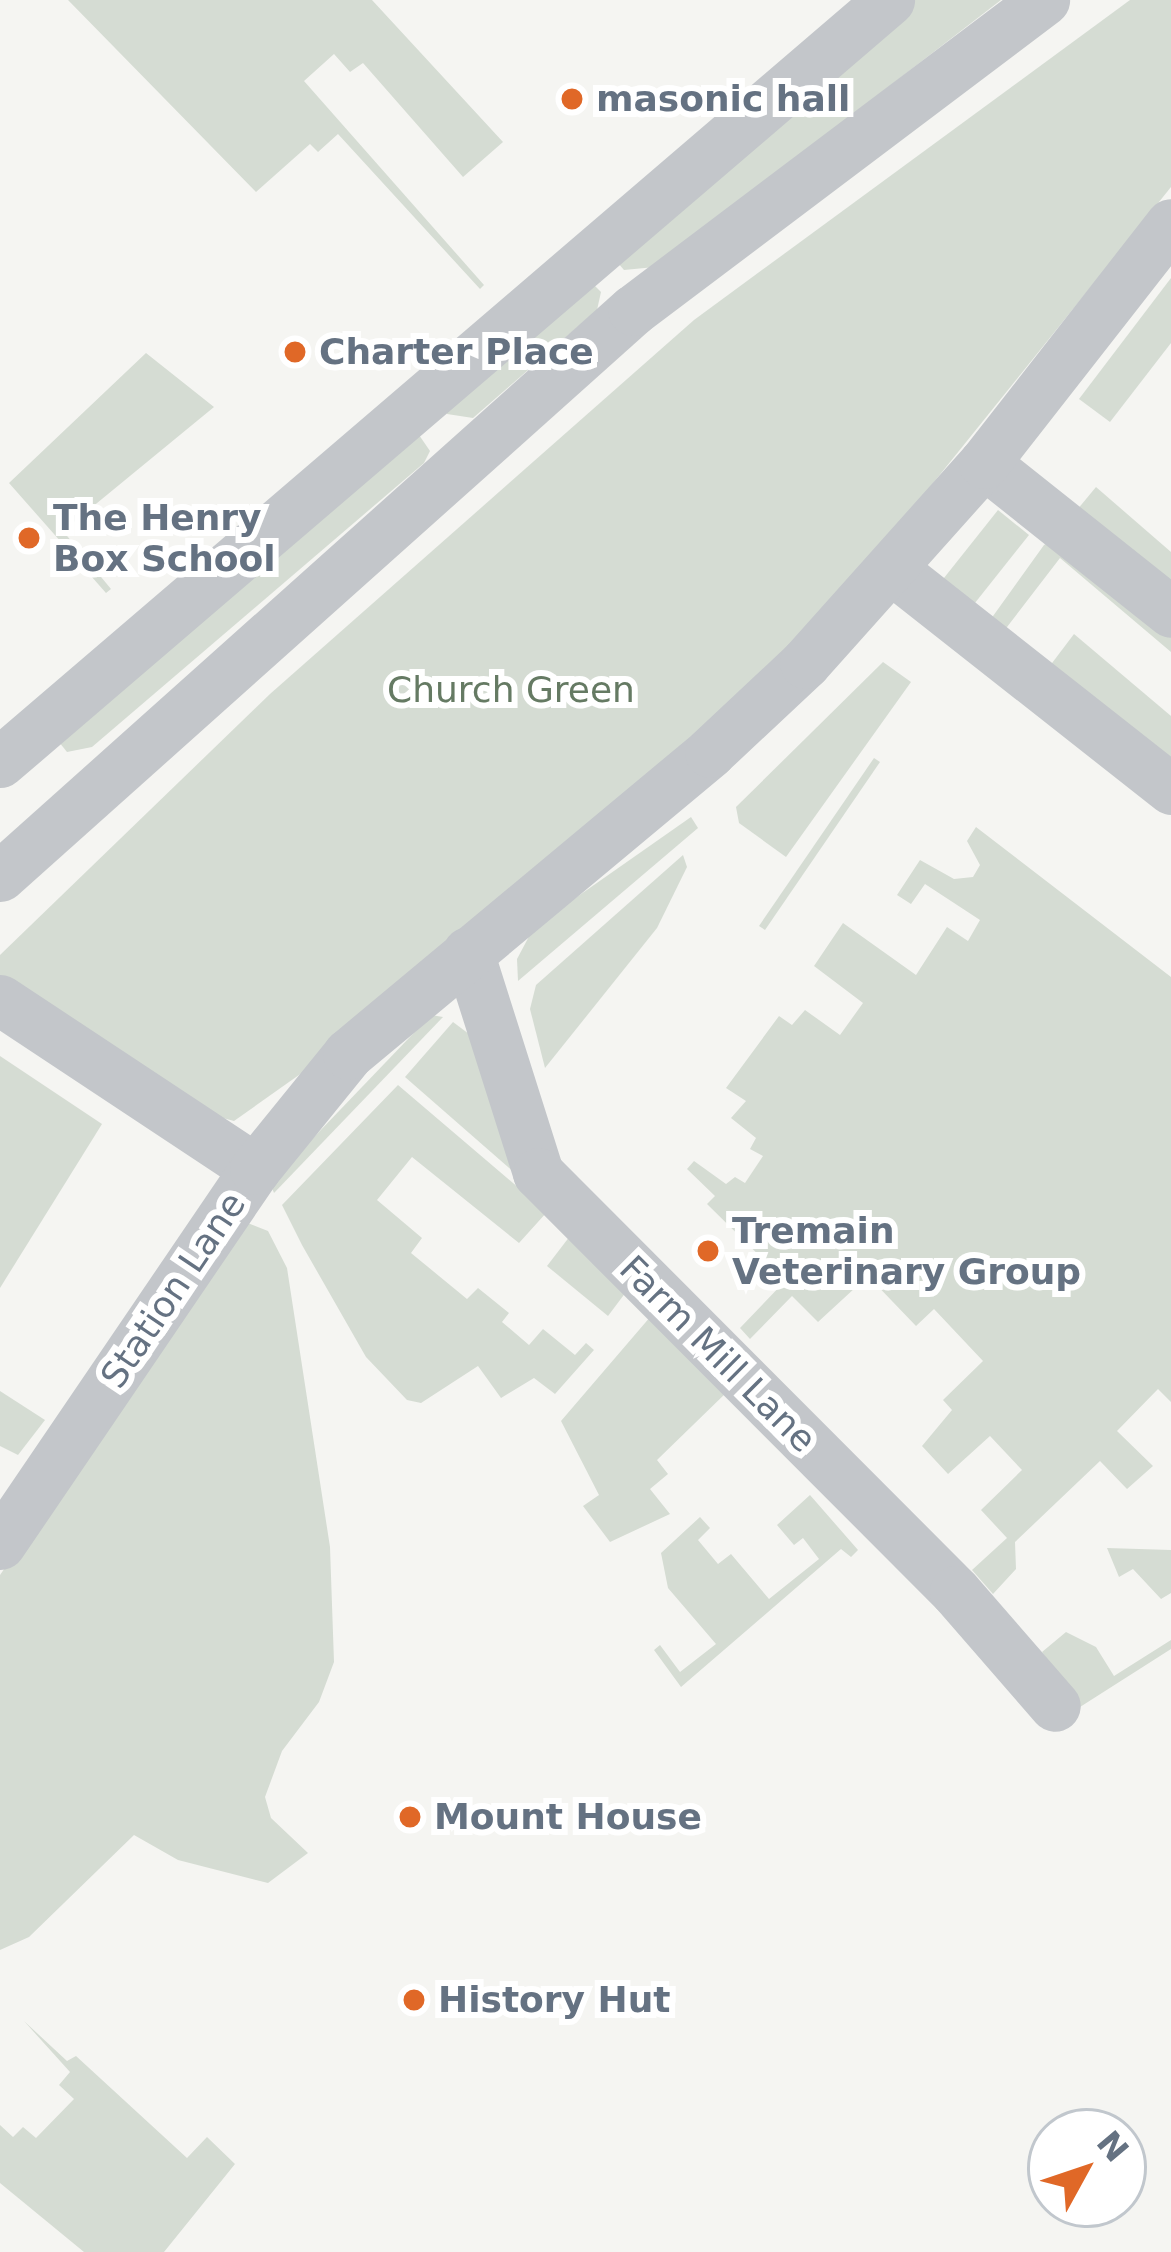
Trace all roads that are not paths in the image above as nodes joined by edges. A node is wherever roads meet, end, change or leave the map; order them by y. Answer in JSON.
{"nodes":[{"id":1,"x":889,"y":0,"type":"edge"},
{"id":2,"x":1045,"y":0,"type":"edge"},
{"id":3,"x":1171,"y":224,"type":"edge"},
{"id":4,"x":584,"y":255,"type":"junction"},
{"id":5,"x":633,"y":310,"type":"junction"},
{"id":6,"x":412,"y":403,"type":"junction"},
{"id":7,"x":460,"y":459,"type":"junction"},
{"id":8,"x":984,"y":463,"type":"junction"},
{"id":9,"x":892,"y":570,"type":"junction"},
{"id":10,"x":1171,"y":612,"type":"edge"},
{"id":11,"x":0,"y":762,"type":"edge"},
{"id":12,"x":1171,"y":789,"type":"edge"},
{"id":13,"x":0,"y":875,"type":"edge"},
{"id":14,"x":468,"y":952,"type":"junction"},
{"id":15,"x":0,"y":1000,"type":"edge"},
{"id":16,"x":255,"y":1169,"type":"junction"},
{"id":17,"x":0,"y":1544,"type":"edge"},
{"id":18,"x":1055,"y":1706,"type":"dead end"}],
"edges":[{"from":1,"to":4,"type":"street"},
{"from":2,"to":5,"type":"street"},
{"from":3,"to":8,"type":"street"},
{"from":4,"to":5,"type":"street"},
{"from":4,"to":6,"type":"street"},
{"from":5,"to":7,"type":"street"},
{"from":6,"to":7,"type":"street"},
{"from":6,"to":11,"type":"street"},
{"from":7,"to":13,"type":"street"},
{"from":8,"to":9,"type":"street"},
{"from":8,"to":10,"type":"street"},
{"from":9,"to":12,"type":"street"},
{"from":9,"to":14,"type":"street"},
{"from":14,"to":16,"type":"street"},
{"from":14,"to":18,"type":"street","name":"Farm Mill Lane"},
{"from":15,"to":16,"type":"street","name":"Station Lane"},
{"from":16,"to":17,"type":"street","name":"Station Lane"}]}
